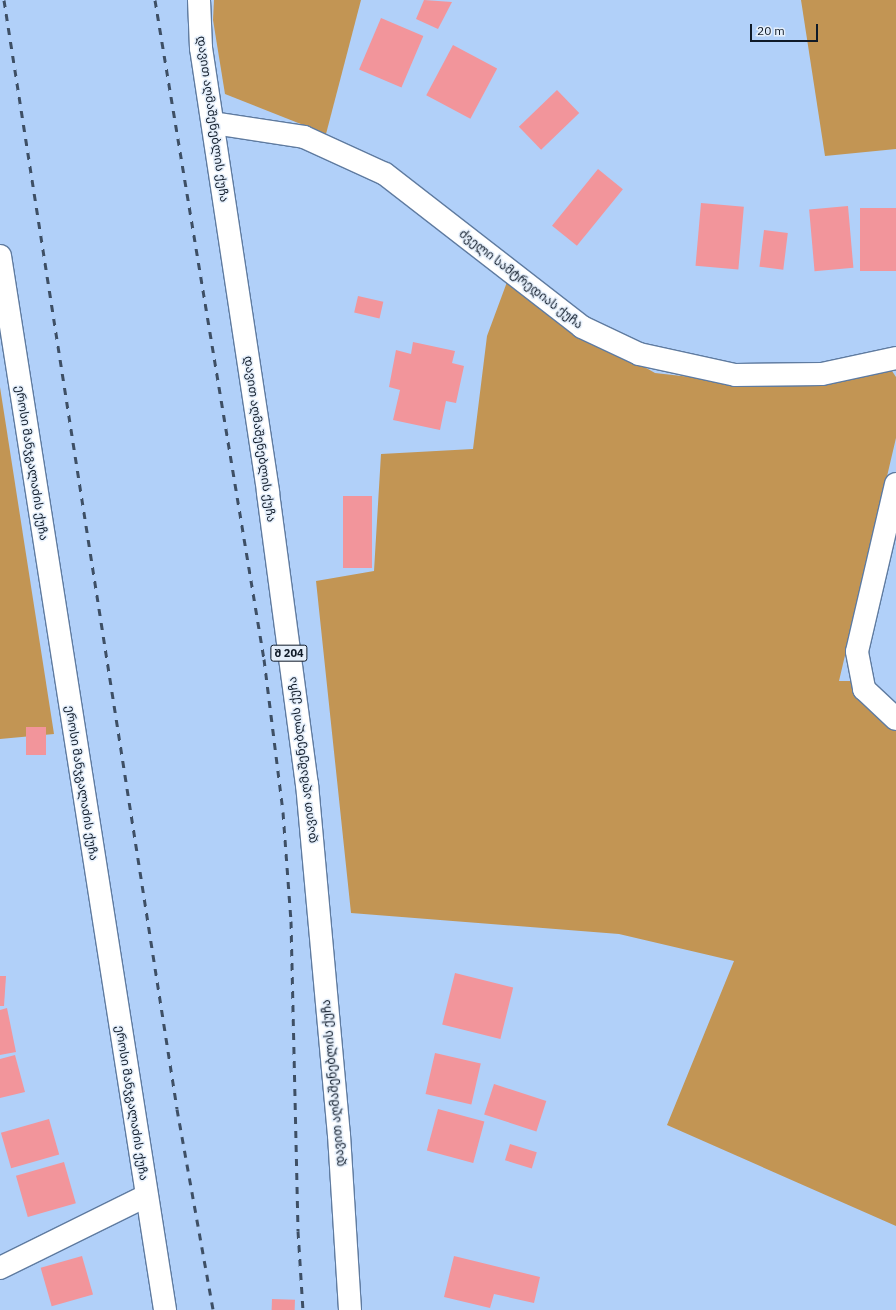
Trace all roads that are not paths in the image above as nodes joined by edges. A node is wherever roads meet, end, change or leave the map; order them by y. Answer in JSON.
{"nodes":[{"id":1,"x":199,"y":0,"type":"edge"},
{"id":2,"x":213,"y":123,"type":"junction"},
{"id":3,"x":0,"y":256,"type":"edge"},
{"id":4,"x":896,"y":358,"type":"edge"},
{"id":5,"x":896,"y":484,"type":"edge"},
{"id":6,"x":896,"y":719,"type":"edge"},
{"id":7,"x":146,"y":1196,"type":"junction"},
{"id":8,"x":0,"y":1268,"type":"edge"},
{"id":9,"x":165,"y":1310,"type":"edge"},
{"id":10,"x":350,"y":1310,"type":"edge"}],
"edges":[{"from":1,"to":2,"type":"street","name":"დავით აღმაშენებლის ქუჩა","number":"შ 204"},
{"from":2,"to":4,"type":"street","name":"ძველი სამტრედიას ქუჩა"},
{"from":2,"to":10,"type":"street","name":"დავით აღმაშენებლის ქუჩა","number":"შ 204"},
{"from":3,"to":7,"type":"street","name":"ეროსი მანჯგალაძის ქუჩა"},
{"from":5,"to":6,"type":"street"},
{"from":7,"to":8,"type":"street"},
{"from":7,"to":9,"type":"street","name":"ეროსი მანჯგალაძის ქუჩა"}]}
